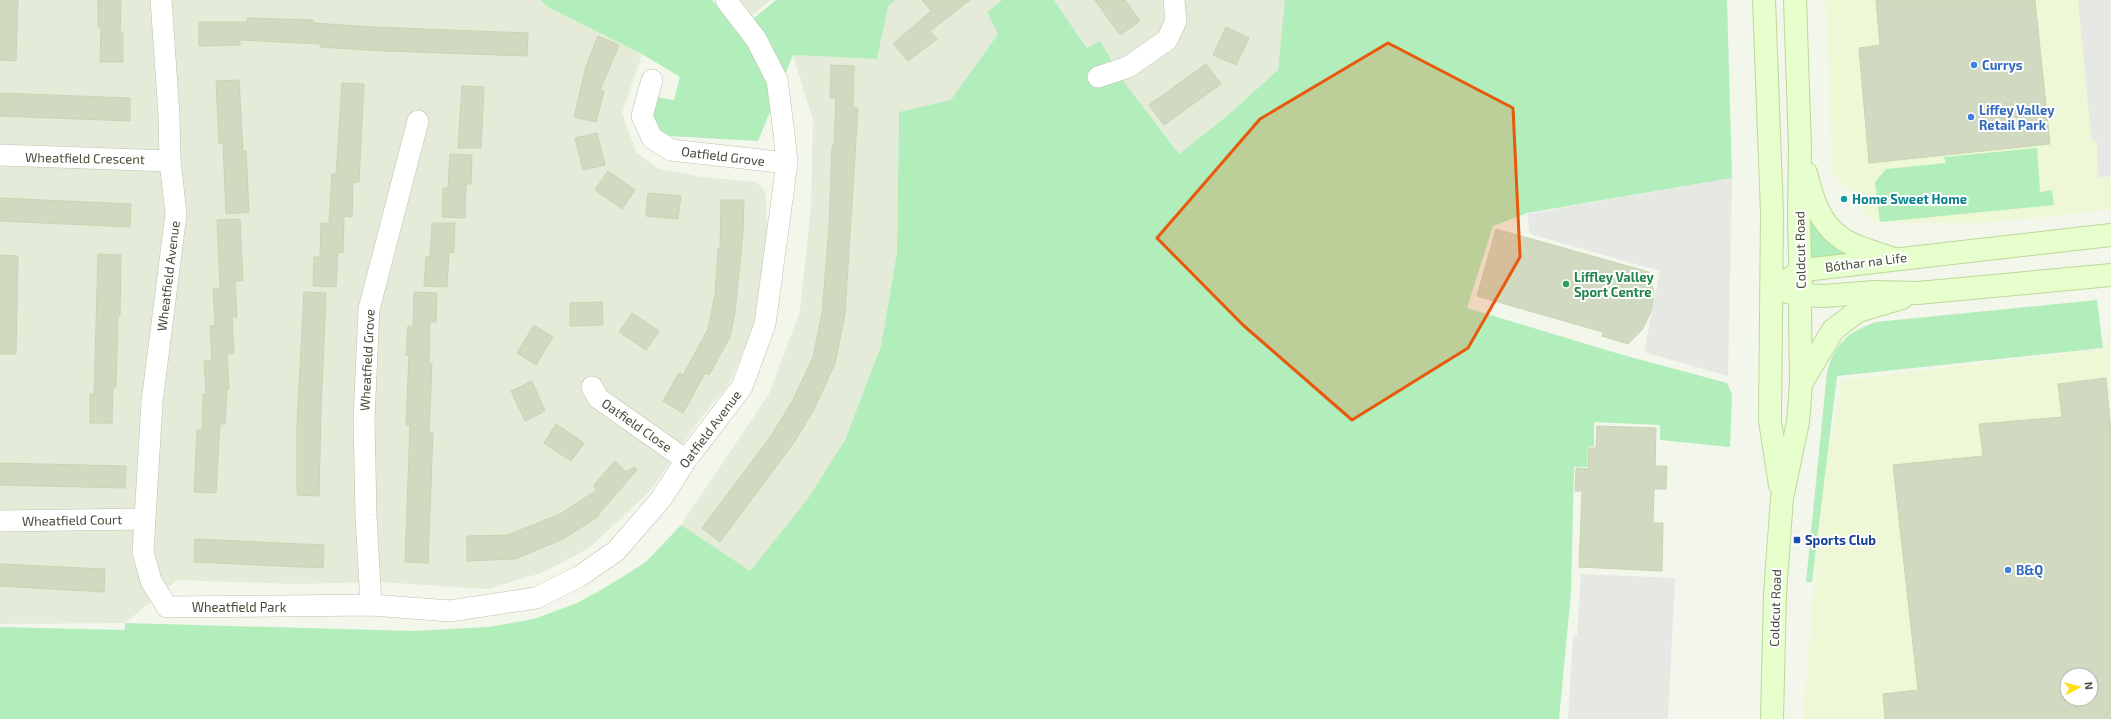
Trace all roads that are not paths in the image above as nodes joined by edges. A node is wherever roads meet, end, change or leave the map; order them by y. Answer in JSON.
{"nodes":[{"id":1,"x":161,"y":0,"type":"edge"},
{"id":2,"x":726,"y":0,"type":"edge"},
{"id":3,"x":1174,"y":0,"type":"edge"},
{"id":4,"x":1764,"y":0,"type":"edge"},
{"id":5,"x":1795,"y":0,"type":"edge"},
{"id":6,"x":1098,"y":77,"type":"dead end"},
{"id":7,"x":652,"y":80,"type":"dead end"},
{"id":8,"x":418,"y":121,"type":"dead end"},
{"id":9,"x":1800,"y":148,"type":"junction"},
{"id":10,"x":0,"y":155,"type":"edge"},
{"id":11,"x":170,"y":161,"type":"junction"},
{"id":12,"x":787,"y":163,"type":"junction"},
{"id":13,"x":2111,"y":235,"type":"edge"},
{"id":14,"x":1892,"y":259,"type":"junction"},
{"id":15,"x":1800,"y":272,"type":"junction"},
{"id":16,"x":2111,"y":275,"type":"edge"},
{"id":17,"x":1773,"y":289,"type":"junction"},
{"id":18,"x":1918,"y":294,"type":"junction"},
{"id":19,"x":1801,"y":295,"type":"junction"},
{"id":20,"x":1801,"y":384,"type":"junction"},
{"id":21,"x":592,"y":387,"type":"dead end"},
{"id":22,"x":686,"y":460,"type":"junction"},
{"id":23,"x":1782,"y":498,"type":"junction"},
{"id":24,"x":144,"y":519,"type":"junction"},
{"id":25,"x":0,"y":520,"type":"edge"},
{"id":26,"x":143,"y":552,"type":"joint"},
{"id":27,"x":371,"y":605,"type":"junction"},
{"id":28,"x":1772,"y":719,"type":"edge"}],
"edges":[{"from":1,"to":11,"type":"street","name":"Wheatfield Avenue"},
{"from":2,"to":12,"type":"street","name":"Oatfield Avenue"},
{"from":3,"to":6,"type":"street"},
{"from":4,"to":17,"type":"main road","name":"Coldcut Road"},
{"from":5,"to":9,"type":"main road","name":"Coldcut Road"},
{"from":7,"to":12,"type":"street","name":"Oatfield Grove"},
{"from":8,"to":27,"type":"street","name":"Wheatfield Grove"},
{"from":9,"to":14,"type":"main road"},
{"from":9,"to":15,"type":"main road","name":"Coldcut Road"},
{"from":10,"to":11,"type":"street","name":"Wheatfield Crescent"},
{"from":11,"to":24,"type":"street","name":"Wheatfield Avenue"},
{"from":12,"to":22,"type":"street","name":"Oatfield Avenue"},
{"from":13,"to":14,"type":"main road","name":"Bóthar na Life"},
{"from":14,"to":15,"type":"main road","name":"Bóthar na Life"},
{"from":15,"to":17,"type":"main road","name":"Bóthar na Life"},
{"from":15,"to":19,"type":"main road","name":"Coldcut Road"},
{"from":16,"to":18,"type":"main road"},
{"from":17,"to":19,"type":"main road"},
{"from":17,"to":23,"type":"main road","name":"Coldcut Road"},
{"from":18,"to":19,"type":"main road"},
{"from":18,"to":20,"type":"main road"},
{"from":19,"to":20,"type":"main road","name":"Coldcut Road"},
{"from":20,"to":23,"type":"main road","name":"Coldcut Road"},
{"from":21,"to":22,"type":"street","name":"Oatfield Close"},
{"from":22,"to":27,"type":"street","name":"Oatfield Avenue"},
{"from":23,"to":28,"type":"main road","name":"Coldcut Road"},
{"from":24,"to":25,"type":"street","name":"Wheatfield Court"},
{"from":24,"to":26,"type":"street","name":"Wheatfield Avenue"},
{"from":26,"to":27,"type":"street","name":"Wheatfield Park"}]}
